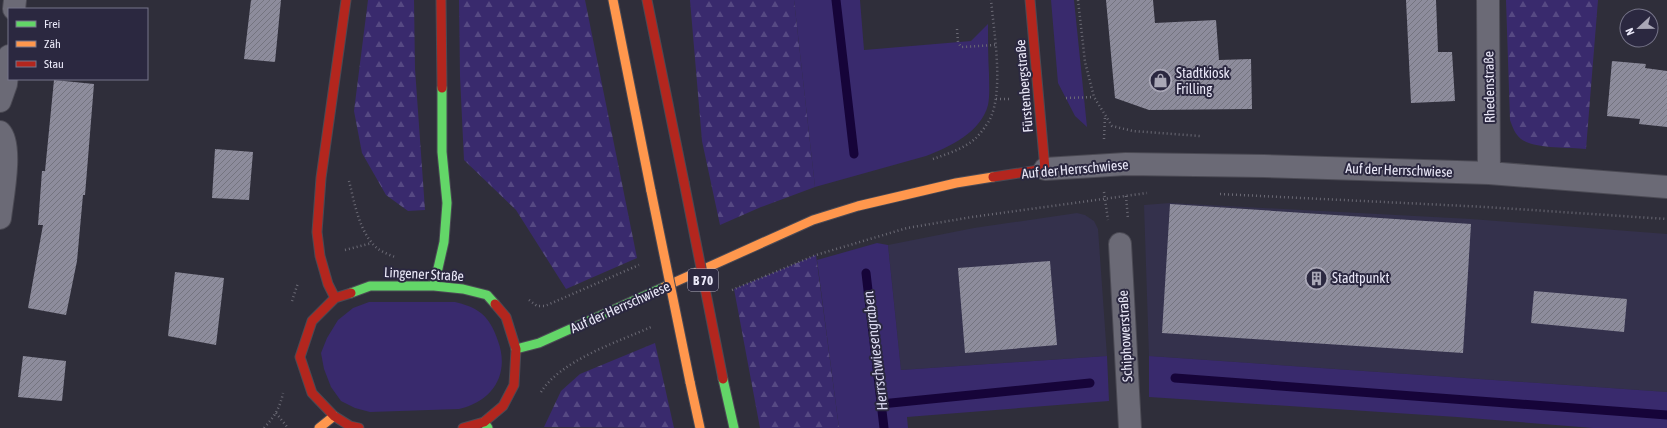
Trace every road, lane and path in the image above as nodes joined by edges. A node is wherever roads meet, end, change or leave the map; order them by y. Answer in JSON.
{"nodes":[{"id":1,"x":346,"y":0,"type":"edge"},
{"id":2,"x":441,"y":0,"type":"edge"},
{"id":3,"x":613,"y":0,"type":"edge"},
{"id":4,"x":647,"y":0,"type":"edge"},
{"id":5,"x":991,"y":0,"type":"edge"},
{"id":6,"x":1030,"y":0,"type":"edge"},
{"id":7,"x":1078,"y":0,"type":"edge"},
{"id":8,"x":1488,"y":0,"type":"edge"},
{"id":9,"x":957,"y":28,"type":"dead end"},
{"id":10,"x":995,"y":45,"type":"junction"},
{"id":11,"x":8,"y":65,"type":"edge"},
{"id":12,"x":1094,"y":97,"type":"dead end"},
{"id":13,"x":0,"y":101,"type":"edge"},
{"id":14,"x":0,"y":132,"type":"edge"},
{"id":15,"x":928,"y":160,"type":"dead end"},
{"id":16,"x":1045,"y":170,"type":"junction"},
{"id":17,"x":1489,"y":173,"type":"junction"},
{"id":18,"x":348,"y":179,"type":"dead end"},
{"id":19,"x":1667,"y":187,"type":"edge"},
{"id":20,"x":1149,"y":193,"type":"dead end"},
{"id":21,"x":1212,"y":194,"type":"dead end"},
{"id":22,"x":0,"y":218,"type":"edge"},
{"id":23,"x":1667,"y":219,"type":"edge"},
{"id":24,"x":1120,"y":244,"type":"dead end"},
{"id":25,"x":438,"y":262,"type":"junction"},
{"id":26,"x":645,"y":263,"type":"dead end"},
{"id":27,"x":434,"y":286,"type":"junction"},
{"id":28,"x":727,"y":293,"type":"dead end"},
{"id":29,"x":336,"y":298,"type":"junction"},
{"id":30,"x":526,"y":298,"type":"dead end"},
{"id":31,"x":652,"y":327,"type":"dead end"},
{"id":32,"x":516,"y":349,"type":"junction"},
{"id":33,"x":284,"y":387,"type":"dead end"},
{"id":34,"x":537,"y":398,"type":"dead end"},
{"id":35,"x":276,"y":413,"type":"junction"},
{"id":36,"x":334,"y":416,"type":"junction"},
{"id":37,"x":486,"y":425,"type":"edge"},
{"id":38,"x":264,"y":428,"type":"edge"},
{"id":39,"x":288,"y":428,"type":"edge"},
{"id":40,"x":319,"y":428,"type":"edge"},
{"id":41,"x":359,"y":428,"type":"edge"},
{"id":42,"x":463,"y":428,"type":"edge"},
{"id":43,"x":700,"y":428,"type":"edge"},
{"id":44,"x":734,"y":428,"type":"edge"},
{"id":45,"x":1130,"y":428,"type":"edge"}],
"edges":[{"from":1,"to":29,"type":"main road"},
{"from":2,"to":25,"type":"main road"},
{"from":3,"to":43,"type":"main road","number":"B 70","bridge":true},
{"from":4,"to":44,"type":"main road","number":"B 70","bridge":true},
{"from":5,"to":10,"type":"path"},
{"from":6,"to":16,"type":"main road","name":"Fürstenbergstraße"},
{"from":7,"to":12,"type":"path"},
{"from":8,"to":17,"type":"street","name":"Rhedenstraße"},
{"from":9,"to":10,"type":"path"},
{"from":10,"to":15,"type":"path"},
{"from":11,"to":13,"type":"street"},
{"from":14,"to":22,"type":"street"},
{"from":16,"to":17,"type":"street","name":"Auf der Herrschwiese"},
{"from":16,"to":32,"type":"main road","name":"Auf der Herrschwiese"},
{"from":17,"to":19,"type":"street","name":"Auf der Herrschwiese"},
{"from":18,"to":25,"type":"path"},
{"from":20,"to":28,"type":"path"},
{"from":21,"to":23,"type":"path"},
{"from":24,"to":45,"type":"street","name":"Schiphowerstraße"},
{"from":25,"to":27,"type":"main road"},
{"from":26,"to":30,"type":"path"},
{"from":27,"to":29,"type":"main road","name":"Lingener Straße"},
{"from":27,"to":32,"type":"main road","name":"Lingener Straße"},
{"from":29,"to":36,"type":"main road","name":"Lingener Straße"},
{"from":31,"to":34,"type":"path"},
{"from":32,"to":37,"type":"main road","name":"Lingener Straße"},
{"from":33,"to":35,"type":"path"},
{"from":35,"to":38,"type":"path"},
{"from":35,"to":39,"type":"path"},
{"from":36,"to":40,"type":"main road"},
{"from":36,"to":41,"type":"main road","name":"Lingener Straße"},
{"from":37,"to":42,"type":"main road","name":"Lingener Straße"}]}
